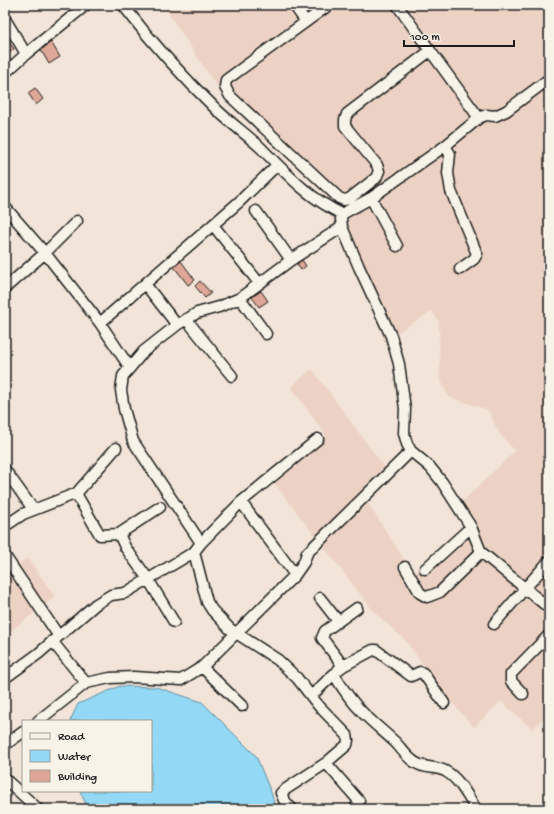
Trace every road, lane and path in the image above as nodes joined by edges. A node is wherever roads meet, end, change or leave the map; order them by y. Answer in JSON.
{"nodes":[{"id":1,"x":86,"y":5,"type":"edge"},
{"id":2,"x":123,"y":5,"type":"edge"},
{"id":3,"x":294,"y":5,"type":"edge"},
{"id":4,"x":329,"y":5,"type":"edge"},
{"id":5,"x":397,"y":5,"type":"edge"},
{"id":6,"x":5,"y":19,"type":"edge"},
{"id":7,"x":306,"y":22,"type":"junction"},
{"id":8,"x":430,"y":51,"type":"junction"},
{"id":9,"x":26,"y":54,"type":"junction"},
{"id":10,"x":5,"y":73,"type":"edge"},
{"id":11,"x":549,"y":79,"type":"edge"},
{"id":12,"x":479,"y":118,"type":"junction"},
{"id":13,"x":445,"y":146,"type":"junction"},
{"id":14,"x":277,"y":165,"type":"junction"},
{"id":15,"x":371,"y":198,"type":"junction"},
{"id":16,"x":5,"y":207,"type":"edge"},
{"id":17,"x":256,"y":211,"type":"dead end"},
{"id":18,"x":342,"y":214,"type":"junction"},
{"id":19,"x":77,"y":221,"type":"dead end"},
{"id":20,"x":213,"y":225,"type":"junction"},
{"id":21,"x":342,"y":227,"type":"junction"},
{"id":22,"x":397,"y":246,"type":"dead end"},
{"id":23,"x":45,"y":253,"type":"junction"},
{"id":24,"x":291,"y":260,"type":"junction"},
{"id":25,"x":460,"y":269,"type":"dead end"},
{"id":26,"x":259,"y":283,"type":"junction"},
{"id":27,"x":145,"y":284,"type":"junction"},
{"id":28,"x":5,"y":288,"type":"edge"},
{"id":29,"x":240,"y":298,"type":"junction"},
{"id":30,"x":186,"y":319,"type":"junction"},
{"id":31,"x":100,"y":323,"type":"junction"},
{"id":32,"x":176,"y":325,"type":"junction"},
{"id":33,"x":266,"y":334,"type":"dead end"},
{"id":34,"x":130,"y":368,"type":"junction"},
{"id":35,"x":232,"y":376,"type":"dead end"},
{"id":36,"x":318,"y":439,"type":"dead end"},
{"id":37,"x":116,"y":448,"type":"dead end"},
{"id":38,"x":411,"y":451,"type":"junction"},
{"id":39,"x":5,"y":470,"type":"edge"},
{"id":40,"x":75,"y":495,"type":"junction"},
{"id":41,"x":241,"y":502,"type":"junction"},
{"id":42,"x":160,"y":507,"type":"dead end"},
{"id":43,"x":33,"y":509,"type":"junction"},
{"id":44,"x":5,"y":526,"type":"edge"},
{"id":45,"x":471,"y":527,"type":"junction"},
{"id":46,"x":119,"y":534,"type":"junction"},
{"id":47,"x":201,"y":543,"type":"junction"},
{"id":48,"x":194,"y":552,"type":"junction"},
{"id":49,"x":481,"y":552,"type":"junction"},
{"id":50,"x":5,"y":556,"type":"edge"},
{"id":51,"x":548,"y":564,"type":"edge"},
{"id":52,"x":405,"y":567,"type":"dead end"},
{"id":53,"x":425,"y":569,"type":"dead end"},
{"id":54,"x":295,"y":574,"type":"junction"},
{"id":55,"x":148,"y":579,"type":"junction"},
{"id":56,"x":525,"y":589,"type":"junction"},
{"id":57,"x":320,"y":598,"type":"dead end"},
{"id":58,"x":357,"y":608,"type":"dead end"},
{"id":59,"x":549,"y":608,"type":"edge"},
{"id":60,"x":338,"y":621,"type":"junction"},
{"id":61,"x":174,"y":622,"type":"dead end"},
{"id":62,"x":494,"y":624,"type":"dead end"},
{"id":63,"x":235,"y":633,"type":"junction"},
{"id":64,"x":549,"y":635,"type":"edge"},
{"id":65,"x":55,"y":638,"type":"junction"},
{"id":66,"x":343,"y":666,"type":"junction"},
{"id":67,"x":202,"y":667,"type":"junction"},
{"id":68,"x":334,"y":674,"type":"junction"},
{"id":69,"x":5,"y":678,"type":"edge"},
{"id":70,"x":86,"y":683,"type":"junction"},
{"id":71,"x":523,"y":694,"type":"dead end"},
{"id":72,"x":311,"y":696,"type":"junction"},
{"id":73,"x":444,"y":703,"type":"dead end"},
{"id":74,"x":242,"y":706,"type":"dead end"},
{"id":75,"x":39,"y":720,"type":"edge"},
{"id":76,"x":22,"y":733,"type":"edge"},
{"id":77,"x":5,"y":745,"type":"edge"},
{"id":78,"x":326,"y":763,"type":"junction"},
{"id":79,"x":5,"y":779,"type":"edge"},
{"id":80,"x":38,"y":809,"type":"edge"},
{"id":81,"x":292,"y":809,"type":"edge"},
{"id":82,"x":355,"y":809,"type":"edge"},
{"id":83,"x":476,"y":809,"type":"edge"}],
"edges":[{"from":1,"to":9,"type":"street"},
{"from":2,"to":14,"type":"street"},
{"from":3,"to":7,"type":"street"},
{"from":4,"to":7,"type":"street"},
{"from":5,"to":8,"type":"street"},
{"from":6,"to":9,"type":"street"},
{"from":7,"to":8,"type":"street"},
{"from":8,"to":12,"type":"street"},
{"from":9,"to":10,"type":"street"},
{"from":11,"to":12,"type":"street"},
{"from":12,"to":13,"type":"street"},
{"from":13,"to":15,"type":"street"},
{"from":13,"to":25,"type":"street"},
{"from":14,"to":18,"type":"street"},
{"from":14,"to":20,"type":"street"},
{"from":15,"to":18,"type":"street"},
{"from":15,"to":22,"type":"street"},
{"from":16,"to":23,"type":"street"},
{"from":17,"to":24,"type":"street"},
{"from":18,"to":21,"type":"street"},
{"from":19,"to":23,"type":"street"},
{"from":20,"to":26,"type":"street"},
{"from":20,"to":27,"type":"street"},
{"from":21,"to":24,"type":"street"},
{"from":21,"to":38,"type":"street"},
{"from":23,"to":28,"type":"street"},
{"from":23,"to":31,"type":"street"},
{"from":24,"to":26,"type":"street"},
{"from":26,"to":29,"type":"street"},
{"from":27,"to":31,"type":"street"},
{"from":27,"to":32,"type":"street"},
{"from":29,"to":30,"type":"street"},
{"from":29,"to":33,"type":"street"},
{"from":30,"to":32,"type":"street"},
{"from":30,"to":35,"type":"street"},
{"from":31,"to":34,"type":"street"},
{"from":32,"to":34,"type":"street"},
{"from":34,"to":47,"type":"street"},
{"from":36,"to":41,"type":"street"},
{"from":37,"to":40,"type":"street"},
{"from":38,"to":45,"type":"street"},
{"from":38,"to":54,"type":"street"},
{"from":39,"to":43,"type":"street"},
{"from":40,"to":43,"type":"street"},
{"from":40,"to":46,"type":"street"},
{"from":41,"to":47,"type":"street"},
{"from":41,"to":54,"type":"street"},
{"from":42,"to":46,"type":"street"},
{"from":43,"to":44,"type":"street"},
{"from":45,"to":49,"type":"street"},
{"from":45,"to":53,"type":"street"},
{"from":46,"to":55,"type":"street"},
{"from":47,"to":48,"type":"street"},
{"from":48,"to":55,"type":"street"},
{"from":48,"to":63,"type":"street"},
{"from":49,"to":52,"type":"street"},
{"from":49,"to":56,"type":"street"},
{"from":50,"to":65,"type":"street"},
{"from":51,"to":56,"type":"street"},
{"from":54,"to":63,"type":"street"},
{"from":55,"to":61,"type":"street"},
{"from":55,"to":65,"type":"street"},
{"from":56,"to":59,"type":"street"},
{"from":56,"to":62,"type":"street"},
{"from":57,"to":60,"type":"street"},
{"from":58,"to":60,"type":"street"},
{"from":60,"to":66,"type":"street"},
{"from":63,"to":67,"type":"street"},
{"from":63,"to":72,"type":"street"},
{"from":64,"to":71,"type":"street"},
{"from":65,"to":69,"type":"street"},
{"from":65,"to":70,"type":"street"},
{"from":66,"to":68,"type":"street"},
{"from":66,"to":73,"type":"street"},
{"from":67,"to":70,"type":"street"},
{"from":67,"to":74,"type":"street"},
{"from":68,"to":72,"type":"street"},
{"from":68,"to":83,"type":"street"},
{"from":70,"to":75,"type":"street"},
{"from":72,"to":78,"type":"street"},
{"from":76,"to":77,"type":"street"},
{"from":78,"to":81,"type":"street"},
{"from":78,"to":82,"type":"street"},
{"from":79,"to":80,"type":"street"}]}
